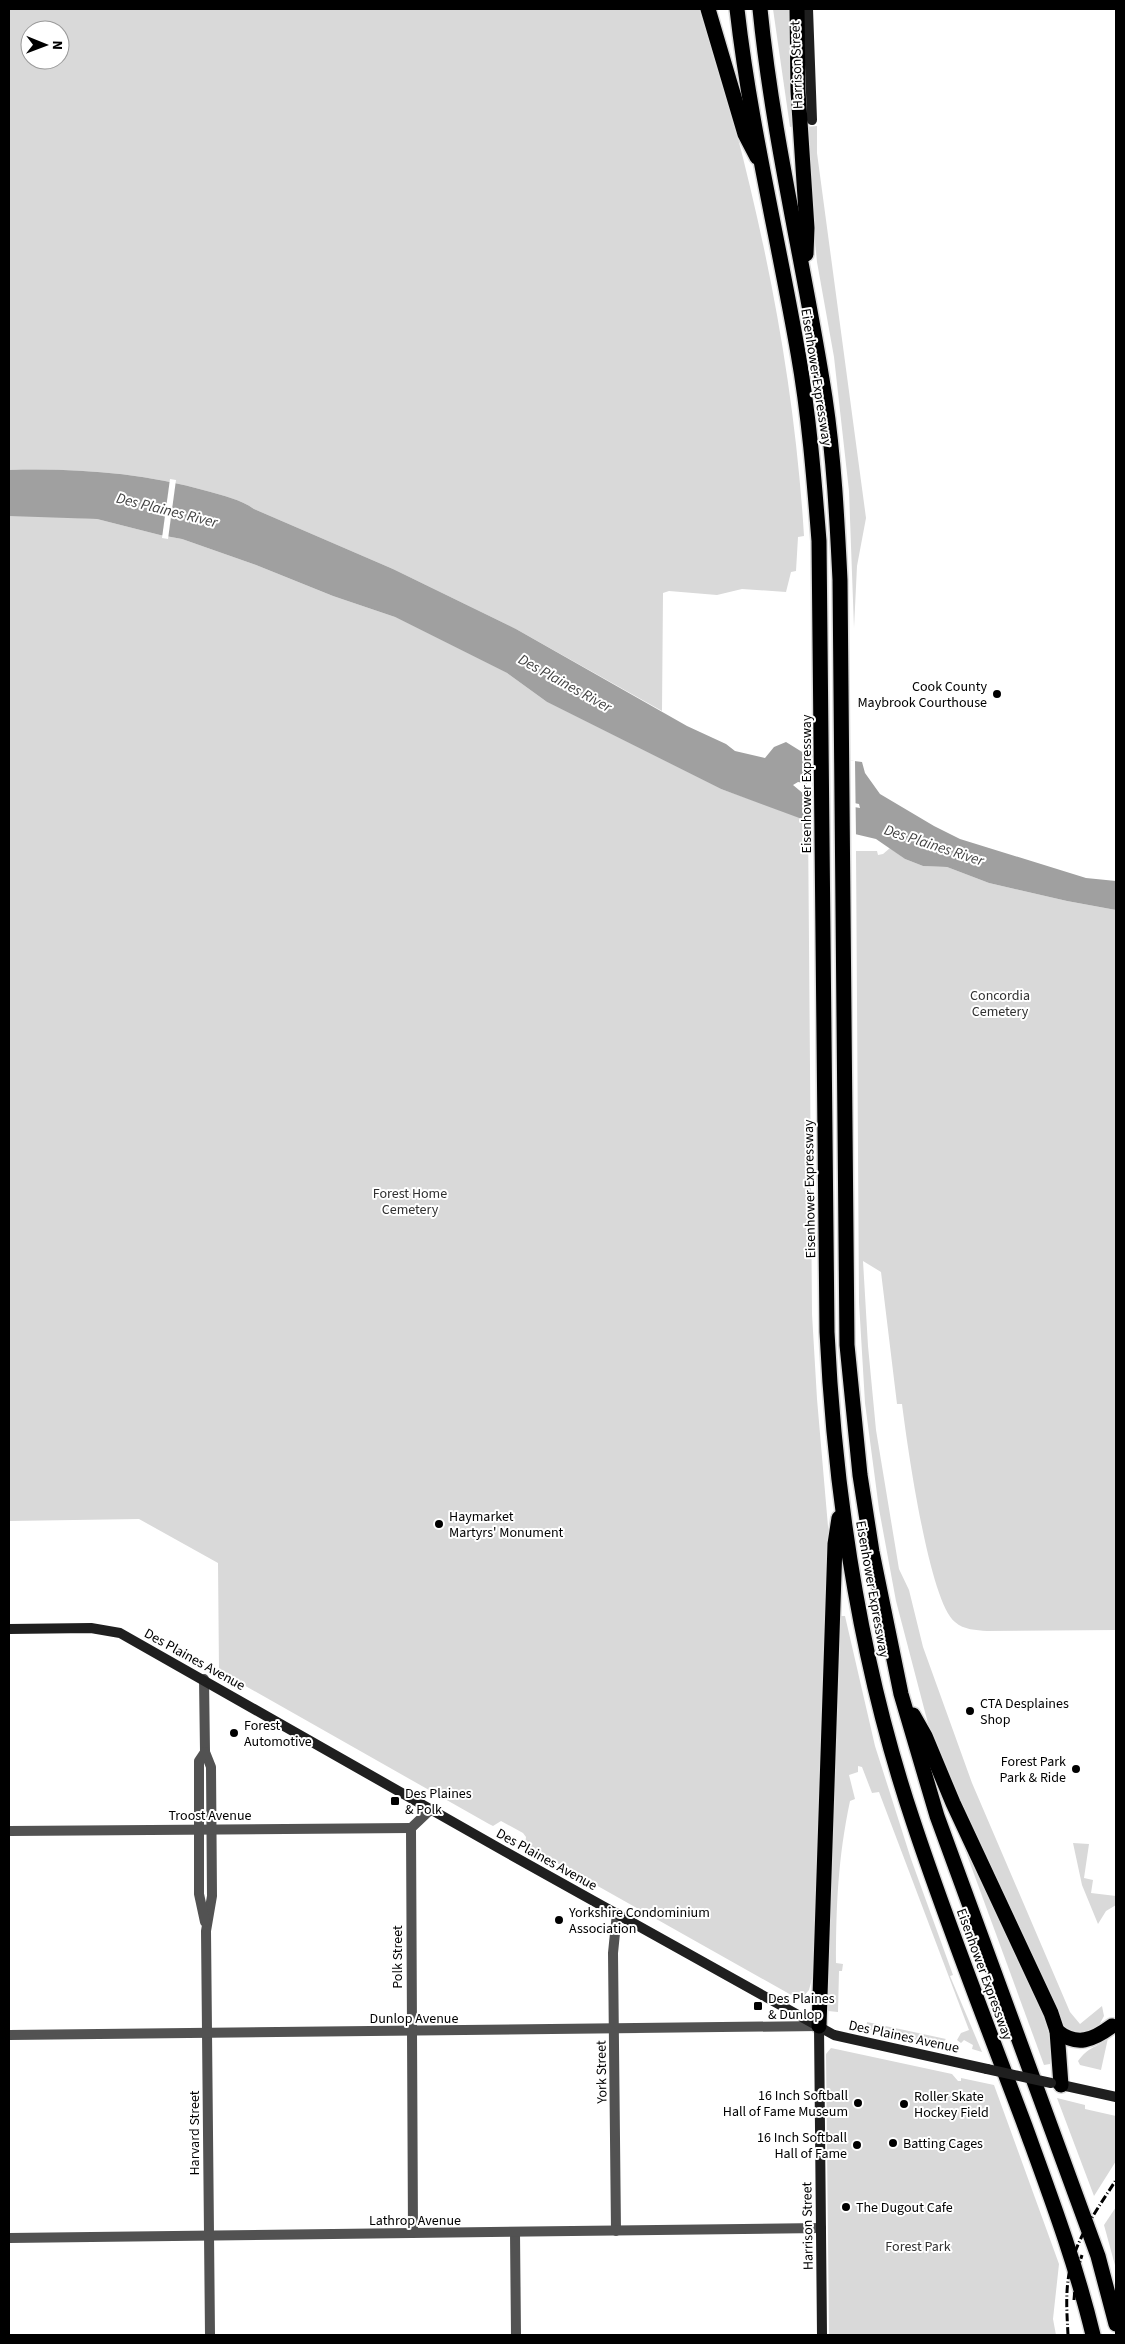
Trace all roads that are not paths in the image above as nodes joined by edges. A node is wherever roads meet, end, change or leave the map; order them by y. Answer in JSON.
{"nodes":[{"id":1,"x":708,"y":9,"type":"edge"},
{"id":2,"x":737,"y":9,"type":"edge"},
{"id":3,"x":760,"y":9,"type":"edge"},
{"id":4,"x":798,"y":9,"type":"edge"},
{"id":5,"x":808,"y":9,"type":"edge"},
{"id":6,"x":812,"y":120,"type":"dead end"},
{"id":7,"x":763,"y":168,"type":"junction"},
{"id":8,"x":805,"y":278,"type":"junction"},
{"id":9,"x":841,"y":1504,"type":"junction"},
{"id":10,"x":9,"y":1629,"type":"edge"},
{"id":11,"x":204,"y":1679,"type":"junction"},
{"id":12,"x":901,"y":1694,"type":"junction"},
{"id":13,"x":205,"y":1752,"type":"junction"},
{"id":14,"x":431,"y":1809,"type":"junction"},
{"id":15,"x":199,"y":1828,"type":"junction"},
{"id":16,"x":211,"y":1828,"type":"junction"},
{"id":17,"x":410,"y":1828,"type":"junction"},
{"id":18,"x":9,"y":1831,"type":"edge"},
{"id":19,"x":617,"y":1913,"type":"junction"},
{"id":20,"x":206,"y":1931,"type":"junction"},
{"id":21,"x":819,"y":2026,"type":"junction"},
{"id":22,"x":1112,"y":2026,"type":"dead end"},
{"id":23,"x":614,"y":2030,"type":"junction"},
{"id":24,"x":1057,"y":2031,"type":"junction"},
{"id":25,"x":411,"y":2032,"type":"junction"},
{"id":26,"x":207,"y":2033,"type":"junction"},
{"id":27,"x":9,"y":2035,"type":"edge"},
{"id":28,"x":1056,"y":2084,"type":"junction"},
{"id":29,"x":1116,"y":2097,"type":"edge"},
{"id":30,"x":821,"y":2228,"type":"junction"},
{"id":31,"x":616,"y":2231,"type":"junction"},
{"id":32,"x":413,"y":2233,"type":"junction"},
{"id":33,"x":515,"y":2233,"type":"junction"},
{"id":34,"x":209,"y":2235,"type":"junction"},
{"id":35,"x":9,"y":2238,"type":"edge"},
{"id":36,"x":1116,"y":2324,"type":"edge"},
{"id":37,"x":210,"y":2335,"type":"edge"},
{"id":38,"x":516,"y":2335,"type":"edge"},
{"id":39,"x":822,"y":2335,"type":"edge"},
{"id":40,"x":1093,"y":2335,"type":"edge"}],
"edges":[{"from":1,"to":7,"type":"highway"},
{"from":2,"to":7,"type":"highway","name":"Eisenhower Expressway"},
{"from":3,"to":8,"type":"highway","name":"Eisenhower Expressway"},
{"from":4,"to":8,"type":"highway"},
{"from":5,"to":6,"type":"main road","name":"Harrison Street"},
{"from":7,"to":9,"type":"highway","name":"Eisenhower Expressway"},
{"from":8,"to":12,"type":"highway","name":"Eisenhower Expressway"},
{"from":9,"to":21,"type":"highway"},
{"from":9,"to":40,"type":"highway","name":"Eisenhower Expressway"},
{"from":10,"to":11,"type":"main road","name":"Des Plaines Avenue"},
{"from":11,"to":13,"type":"street","name":"Harvard Street"},
{"from":11,"to":14,"type":"main road","name":"Des Plaines Avenue"},
{"from":12,"to":24,"type":"highway"},
{"from":12,"to":36,"type":"highway","name":"Eisenhower Expressway"},
{"from":13,"to":15,"type":"street","name":"Harvard Street"},
{"from":13,"to":16,"type":"street","name":"Harvard Street"},
{"from":14,"to":17,"type":"street"},
{"from":14,"to":19,"type":"main road","name":"Des Plaines Avenue"},
{"from":15,"to":16,"type":"street","name":"Troost Avenue"},
{"from":15,"to":18,"type":"street","name":"Troost Avenue"},
{"from":15,"to":20,"type":"street","name":"Harvard Street"},
{"from":16,"to":17,"type":"street","name":"Troost Avenue"},
{"from":16,"to":20,"type":"street","name":"Harvard Street"},
{"from":17,"to":25,"type":"street","name":"Polk Street"},
{"from":19,"to":21,"type":"main road","name":"Des Plaines Avenue"},
{"from":19,"to":23,"type":"street","name":"York Street"},
{"from":20,"to":26,"type":"street","name":"Harvard Street"},
{"from":21,"to":23,"type":"street","name":"Dunlop Avenue"},
{"from":21,"to":28,"type":"main road","name":"Des Plaines Avenue","bridge":true},
{"from":21,"to":30,"type":"main road","name":"Harrison Street"},
{"from":22,"to":24,"type":"highway"},
{"from":23,"to":25,"type":"street","name":"Dunlop Avenue"},
{"from":23,"to":31,"type":"street","name":"York Street"},
{"from":24,"to":28,"type":"highway"},
{"from":25,"to":26,"type":"street","name":"Dunlop Avenue"},
{"from":25,"to":32,"type":"street","name":"Polk Street"},
{"from":26,"to":27,"type":"street","name":"Dunlop Avenue"},
{"from":26,"to":34,"type":"street","name":"Harvard Street"},
{"from":28,"to":29,"type":"main road","name":"Des Plaines Avenue"},
{"from":30,"to":31,"type":"street","name":"Lathrop Avenue"},
{"from":30,"to":39,"type":"main road","name":"Harrison Street"},
{"from":31,"to":33,"type":"street","name":"Lathrop Avenue"},
{"from":32,"to":33,"type":"street","name":"Lathrop Avenue"},
{"from":32,"to":34,"type":"street","name":"Lathrop Avenue"},
{"from":33,"to":38,"type":"street"},
{"from":34,"to":35,"type":"street","name":"Lathrop Avenue"},
{"from":34,"to":37,"type":"street","name":"Harvard Street"}]}
